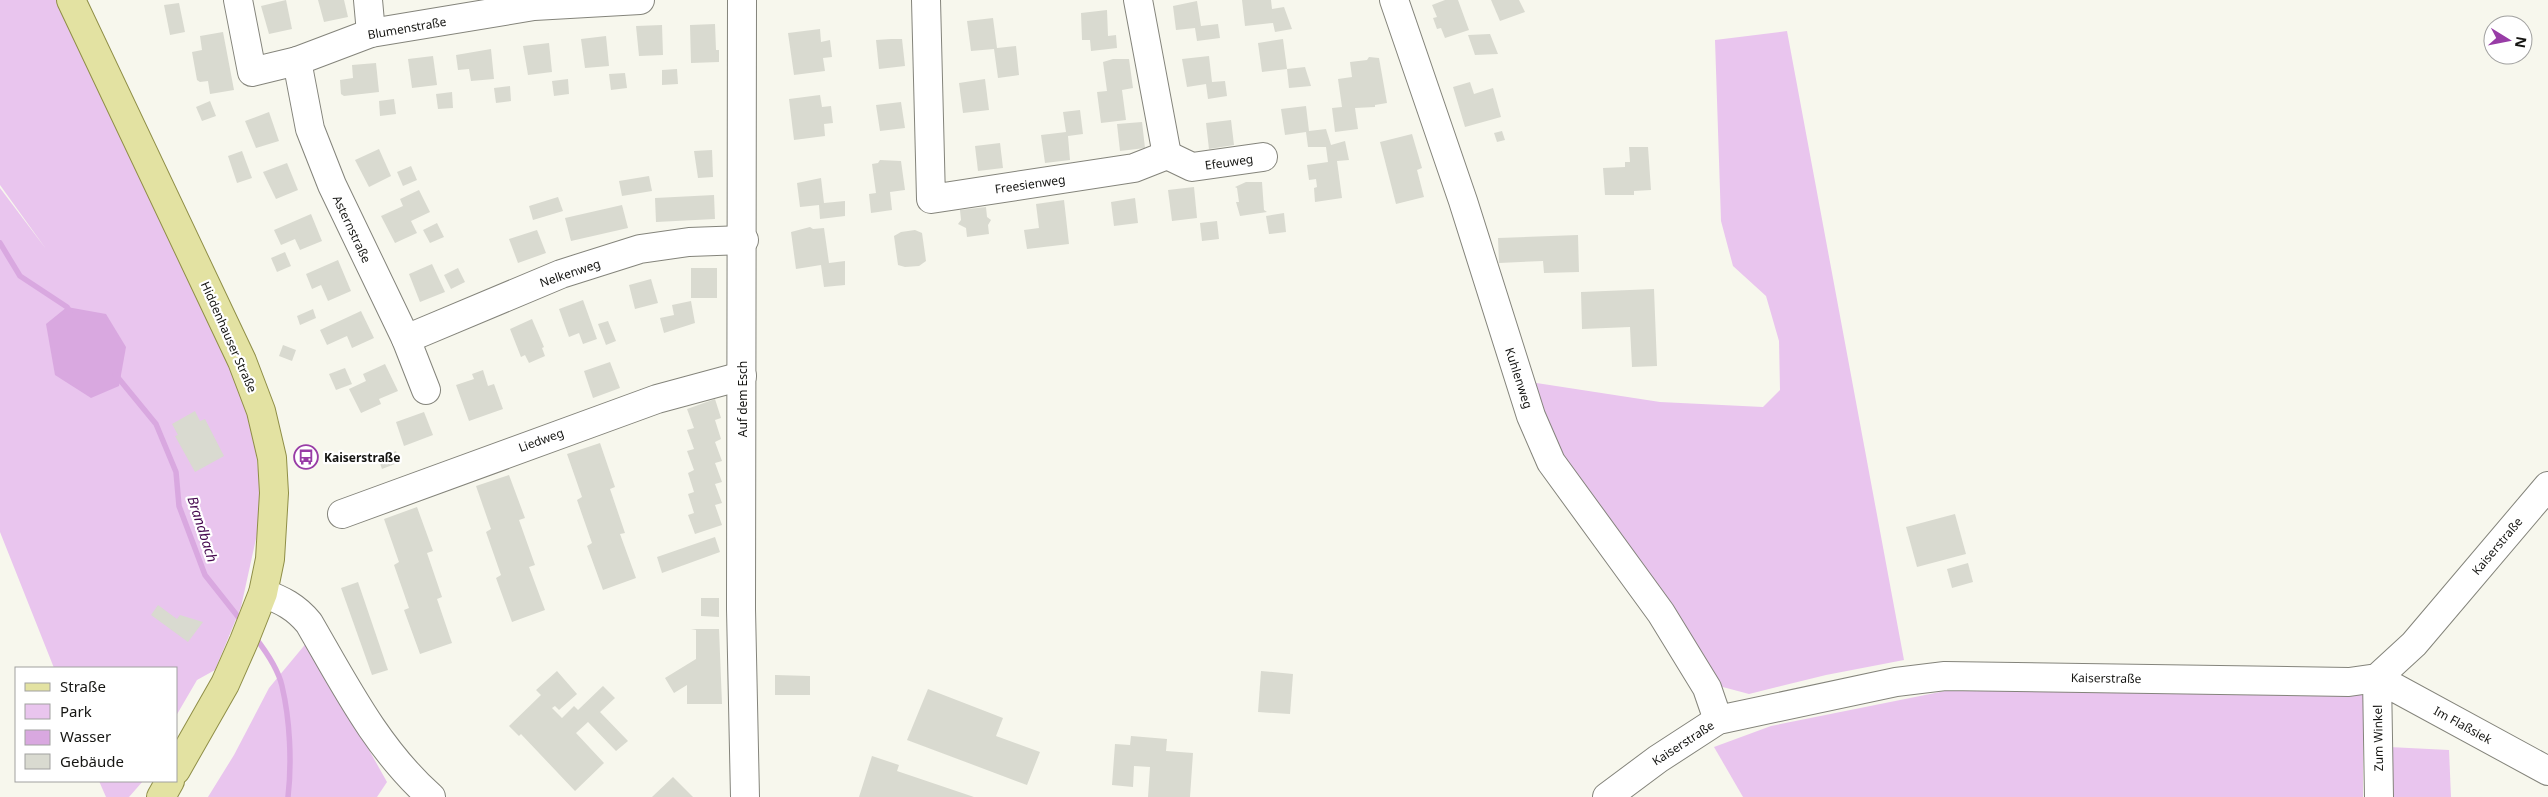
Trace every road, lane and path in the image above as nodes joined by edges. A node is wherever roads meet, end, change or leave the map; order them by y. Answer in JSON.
{"nodes":[{"id":1,"x":71,"y":0,"type":"edge"},
{"id":2,"x":238,"y":0,"type":"edge"},
{"id":3,"x":368,"y":0,"type":"edge"},
{"id":4,"x":640,"y":0,"type":"edge"},
{"id":5,"x":742,"y":0,"type":"edge"},
{"id":6,"x":926,"y":0,"type":"edge"},
{"id":7,"x":1138,"y":0,"type":"edge"},
{"id":8,"x":1394,"y":0,"type":"edge"},
{"id":9,"x":371,"y":33,"type":"junction"},
{"id":10,"x":296,"y":61,"type":"junction"},
{"id":11,"x":1167,"y":155,"type":"junction"},
{"id":12,"x":1263,"y":157,"type":"dead end"},
{"id":13,"x":744,"y":240,"type":"junction"},
{"id":14,"x":406,"y":339,"type":"junction"},
{"id":15,"x":742,"y":376,"type":"junction"},
{"id":16,"x":426,"y":390,"type":"dead end"},
{"id":17,"x":2548,"y":486,"type":"edge"},
{"id":18,"x":342,"y":514,"type":"dead end"},
{"id":19,"x":260,"y":602,"type":"junction"},
{"id":20,"x":2378,"y":678,"type":"junction"},
{"id":21,"x":1718,"y":720,"type":"junction"},
{"id":22,"x":178,"y":766,"type":"edge"},
{"id":23,"x":2548,"y":771,"type":"edge"},
{"id":24,"x":169,"y":782,"type":"edge"},
{"id":25,"x":161,"y":797,"type":"edge"},
{"id":26,"x":431,"y":797,"type":"edge"},
{"id":27,"x":745,"y":797,"type":"edge"},
{"id":28,"x":1607,"y":797,"type":"edge"},
{"id":29,"x":2379,"y":797,"type":"edge"}],
"edges":[{"from":1,"to":19,"type":"main road","name":"Hiddenhauser Straße"},
{"from":2,"to":10,"type":"street","name":"Blumenstraße"},
{"from":3,"to":9,"type":"street"},
{"from":4,"to":9,"type":"street","name":"Blumenstraße"},
{"from":5,"to":13,"type":"street","name":"Auf dem Esch"},
{"from":6,"to":11,"type":"street","name":"Freesienweg"},
{"from":7,"to":11,"type":"street"},
{"from":8,"to":21,"type":"street","name":"Kuhlenweg"},
{"from":9,"to":10,"type":"street","name":"Blumenstraße"},
{"from":10,"to":14,"type":"street","name":"Asternstraße"},
{"from":11,"to":12,"type":"street","name":"Efeuweg"},
{"from":13,"to":14,"type":"street","name":"Nelkenweg"},
{"from":13,"to":15,"type":"street","name":"Auf dem Esch"},
{"from":14,"to":16,"type":"street","name":"Asternstraße"},
{"from":15,"to":18,"type":"street","name":"Liedweg"},
{"from":15,"to":27,"type":"street","name":"Auf dem Esch"},
{"from":17,"to":20,"type":"street","name":"Kaiserstraße"},
{"from":19,"to":22,"type":"main road","name":"Hiddenhauser Straße"},
{"from":19,"to":26,"type":"street"},
{"from":20,"to":21,"type":"street","name":"Kaiserstraße"},
{"from":20,"to":23,"type":"street","name":"Im Flaßsiek"},
{"from":20,"to":29,"type":"street","name":"Zum Winkel"},
{"from":21,"to":28,"type":"street","name":"Kaiserstraße"},
{"from":24,"to":25,"type":"main road"}]}
